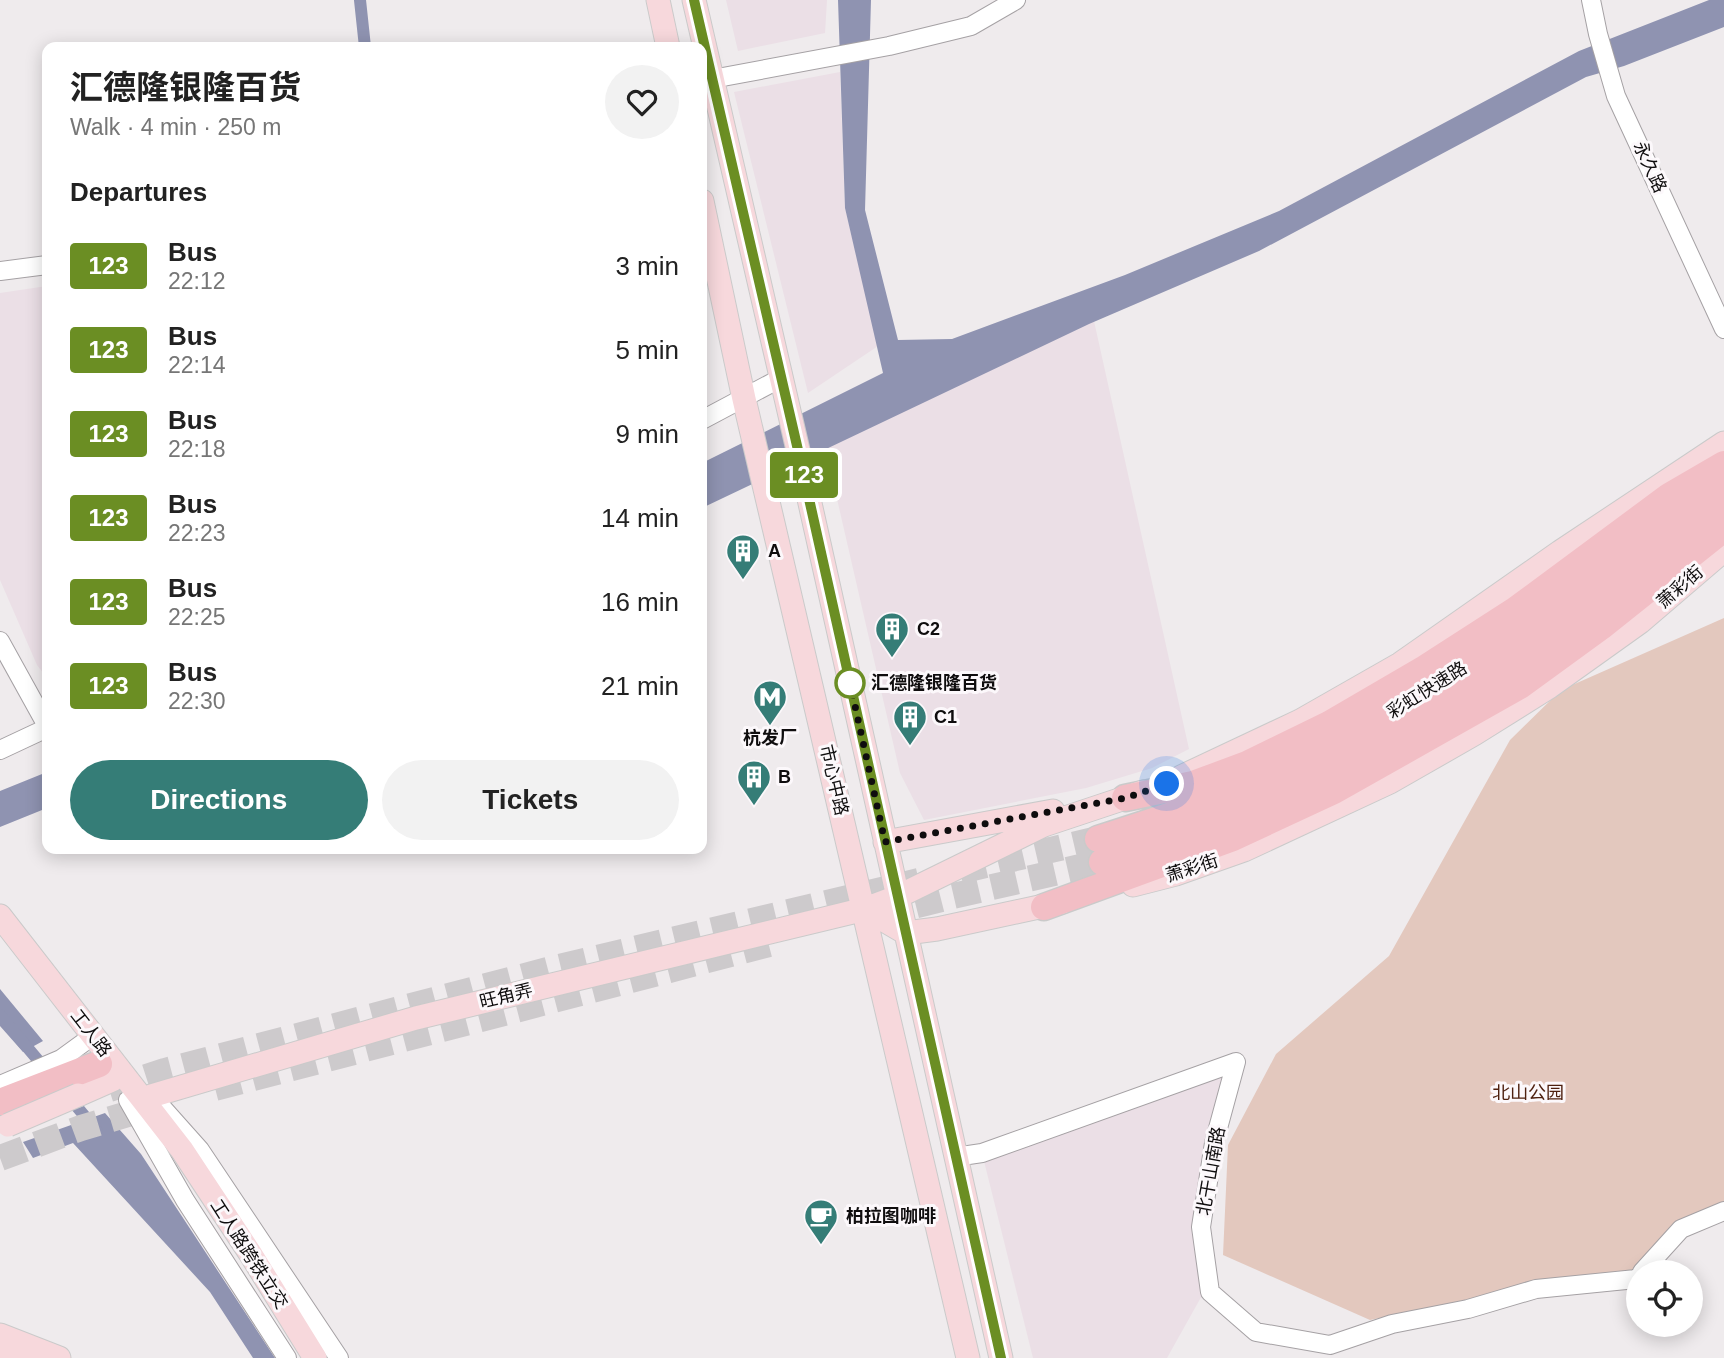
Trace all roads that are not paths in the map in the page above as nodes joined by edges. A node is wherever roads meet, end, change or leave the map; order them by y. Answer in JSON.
{"nodes":[{"id":1,"x":658,"y":0,"type":"edge"},
{"id":2,"x":694,"y":0,"type":"edge"},
{"id":3,"x":1016,"y":0,"type":"edge"},
{"id":4,"x":1591,"y":0,"type":"edge"},
{"id":5,"x":667,"y":42,"type":"edge"},
{"id":6,"x":704,"y":42,"type":"edge"},
{"id":7,"x":707,"y":57,"type":"edge"},
{"id":8,"x":712,"y":79,"type":"junction"},
{"id":9,"x":707,"y":225,"type":"edge"},
{"id":10,"x":42,"y":266,"type":"edge"},
{"id":11,"x":0,"y":271,"type":"edge"},
{"id":12,"x":1724,"y":329,"type":"edge"},
{"id":13,"x":781,"y":379,"type":"junction"},
{"id":14,"x":744,"y":399,"type":"junction"},
{"id":15,"x":707,"y":418,"type":"edge"},
{"id":16,"x":1724,"y":443,"type":"edge"},
{"id":17,"x":1724,"y":464,"type":"edge"},
{"id":18,"x":1724,"y":483,"type":"edge"},
{"id":19,"x":1724,"y":510,"type":"edge"},
{"id":20,"x":1724,"y":529,"type":"edge"},
{"id":21,"x":1724,"y":550,"type":"edge"},
{"id":22,"x":1527,"y":639,"type":"junction"},
{"id":23,"x":0,"y":641,"type":"edge"},
{"id":24,"x":42,"y":718,"type":"edge"},
{"id":25,"x":42,"y":729,"type":"edge"},
{"id":26,"x":0,"y":750,"type":"edge"},
{"id":27,"x":1125,"y":798,"type":"junction"},
{"id":28,"x":885,"y":842,"type":"junction"},
{"id":29,"x":1100,"y":851,"type":"tunnel mouth"},
{"id":30,"x":897,"y":897,"type":"junction"},
{"id":31,"x":1044,"y":907,"type":"junction"},
{"id":32,"x":865,"y":909,"type":"junction"},
{"id":33,"x":0,"y":916,"type":"edge"},
{"id":34,"x":906,"y":933,"type":"junction"},
{"id":35,"x":0,"y":936,"type":"edge"},
{"id":36,"x":83,"y":1043,"type":"junction"},
{"id":37,"x":71,"y":1080,"type":"junction"},
{"id":38,"x":122,"y":1083,"type":"junction"},
{"id":39,"x":0,"y":1085,"type":"edge"},
{"id":40,"x":2,"y":1117,"type":"edge"},
{"id":41,"x":177,"y":1153,"type":"junction"},
{"id":42,"x":955,"y":1157,"type":"junction"},
{"id":43,"x":1724,"y":1211,"type":"edge"},
{"id":44,"x":1653,"y":1260,"type":"edge"},
{"id":45,"x":1626,"y":1280,"type":"edge"},
{"id":46,"x":0,"y":1335,"type":"edge"},
{"id":47,"x":0,"y":1352,"type":"edge"},
{"id":48,"x":18,"y":1358,"type":"edge"},
{"id":49,"x":59,"y":1358,"type":"edge"},
{"id":50,"x":287,"y":1358,"type":"edge"},
{"id":51,"x":300,"y":1358,"type":"edge"},
{"id":52,"x":315,"y":1358,"type":"edge"},
{"id":53,"x":339,"y":1358,"type":"edge"},
{"id":54,"x":968,"y":1358,"type":"edge"},
{"id":55,"x":1001,"y":1358,"type":"edge"}],
"edges":[{"from":1,"to":5,"type":"main road"},
{"from":2,"to":6,"type":"main road","name":"市心中路"},
{"from":3,"to":8,"type":"street"},
{"from":4,"to":12,"type":"street","name":"永久路"},
{"from":7,"to":8,"type":"main road","name":"市心中路"},
{"from":8,"to":13,"type":"main road","name":"市心中路"},
{"from":9,"to":14,"type":"main road","name":"市心中路"},
{"from":10,"to":11,"type":"street"},
{"from":13,"to":14,"type":"street"},
{"from":13,"to":28,"type":"main road","name":"市心中路"},
{"from":14,"to":15,"type":"street"},
{"from":14,"to":32,"type":"main road","name":"市心中路"},
{"from":16,"to":27,"type":"main road"},
{"from":17,"to":27,"type":"highway"},
{"from":18,"to":22,"type":"highway","name":"彩虹快速路"},
{"from":19,"to":22,"type":"highway","name":"彩虹快速路"},
{"from":20,"to":31,"type":"highway"},
{"from":21,"to":31,"type":"main road","name":"萧彩街"},
{"from":22,"to":29,"type":"highway","name":"彩虹快速路"},
{"from":23,"to":24,"type":"street"},
{"from":25,"to":26,"type":"street"},
{"from":27,"to":28,"type":"main road"},
{"from":27,"to":30,"type":"main road"},
{"from":28,"to":30,"type":"main road","name":"市心中路"},
{"from":30,"to":32,"type":"main road"},
{"from":30,"to":34,"type":"main road","name":"市心中路"},
{"from":31,"to":34,"type":"main road","name":"萧彩街"},
{"from":32,"to":34,"type":"main road"},
{"from":32,"to":38,"type":"main road","name":"旺角弄"},
{"from":32,"to":54,"type":"main road","name":"市心中路"},
{"from":33,"to":38,"type":"main road","name":"工人路"},
{"from":34,"to":42,"type":"main road","name":"市心中路"},
{"from":35,"to":36,"type":"main road","name":"工人路"},
{"from":36,"to":37,"type":"street"},
{"from":36,"to":38,"type":"main road","name":"工人路"},
{"from":37,"to":38,"type":"highway"},
{"from":37,"to":39,"type":"street"},
{"from":37,"to":40,"type":"highway"},
{"from":38,"to":41,"type":"main road","name":"工人路"},
{"from":38,"to":50,"type":"street"},
{"from":38,"to":53,"type":"street"},
{"from":41,"to":51,"type":"main road","name":"工人路跨铁立交"},
{"from":41,"to":52,"type":"main road","name":"工人路跨铁立交"},
{"from":42,"to":45,"type":"street","name":"北干山南路"},
{"from":42,"to":55,"type":"main road","name":"市心中路"},
{"from":43,"to":44,"type":"street"},
{"from":46,"to":49,"type":"main road"},
{"from":47,"to":48,"type":"main road"}]}
